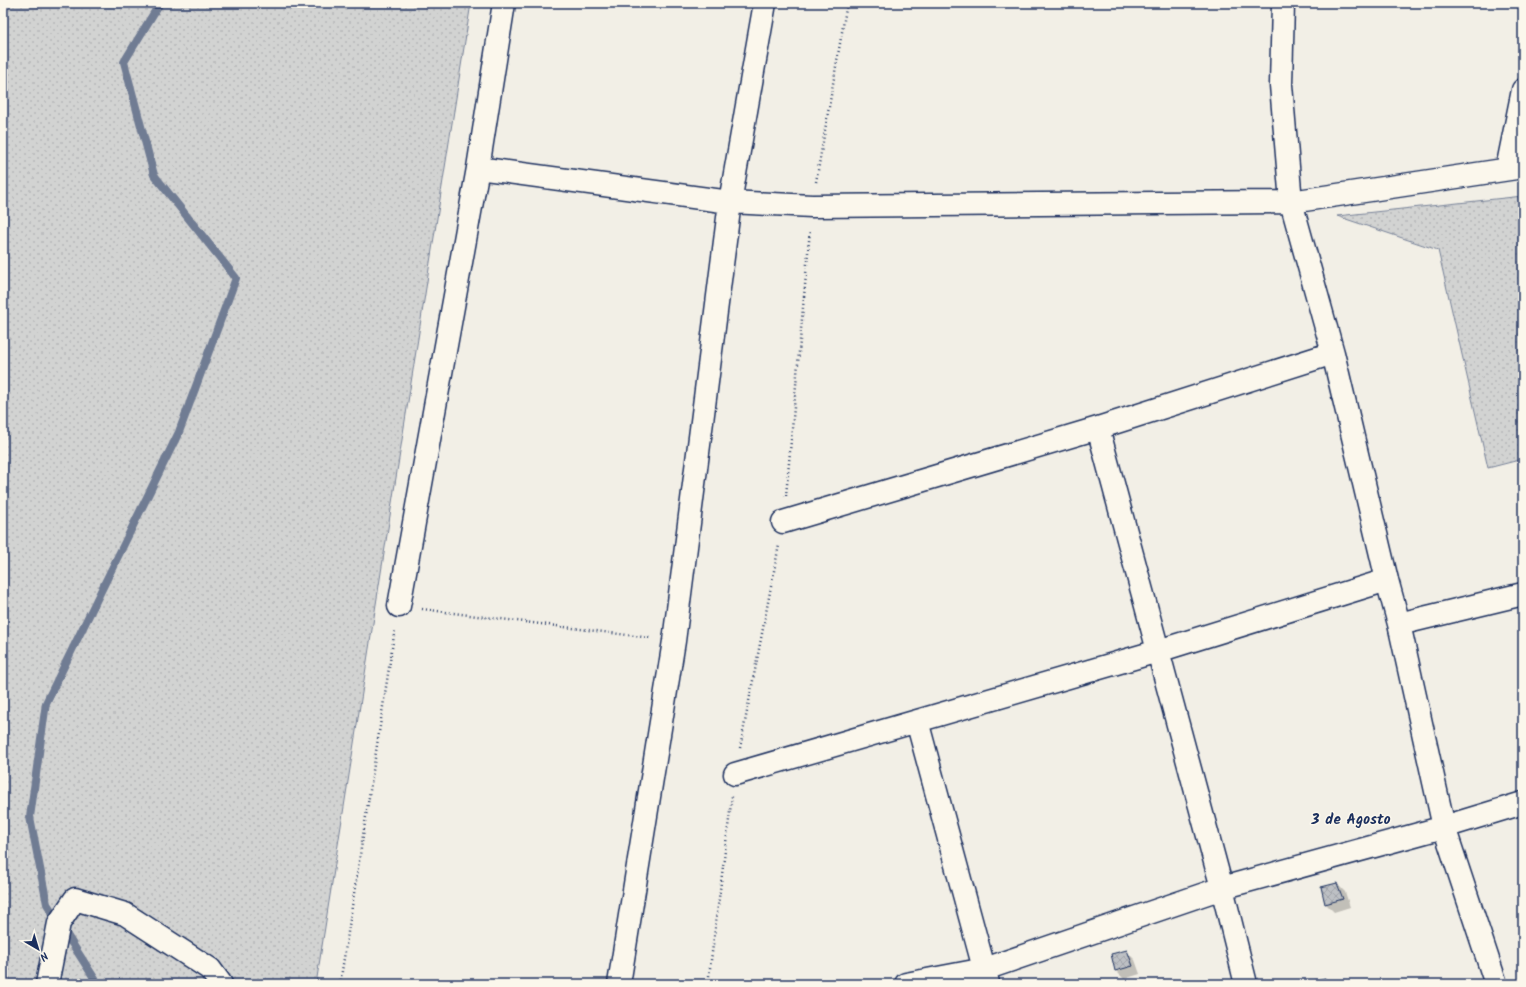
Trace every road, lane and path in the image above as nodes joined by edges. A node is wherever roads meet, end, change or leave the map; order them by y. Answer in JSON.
{"nodes":[{"id":1,"x":504,"y":3,"type":"edge"},
{"id":2,"x":765,"y":3,"type":"edge"},
{"id":3,"x":847,"y":3,"type":"edge"},
{"id":4,"x":1283,"y":3,"type":"edge"},
{"id":5,"x":1523,"y":90,"type":"edge"},
{"id":6,"x":478,"y":168,"type":"junction"},
{"id":7,"x":1515,"y":168,"type":"edge"},
{"id":8,"x":730,"y":202,"type":"junction"},
{"id":9,"x":1291,"y":202,"type":"junction"},
{"id":10,"x":812,"y":206,"type":"junction"},
{"id":11,"x":1333,"y":353,"type":"junction"},
{"id":12,"x":1098,"y":428,"type":"junction"},
{"id":13,"x":783,"y":522,"type":"junction"},
{"id":14,"x":1387,"y":580,"type":"junction"},
{"id":15,"x":1523,"y":594,"type":"edge"},
{"id":16,"x":399,"y":606,"type":"junction"},
{"id":17,"x":1399,"y":624,"type":"junction"},
{"id":18,"x":674,"y":641,"type":"junction"},
{"id":19,"x":1158,"y":651,"type":"junction"},
{"id":20,"x":917,"y":721,"type":"junction"},
{"id":21,"x":735,"y":774,"type":"junction"},
{"id":22,"x":1523,"y":803,"type":"edge"},
{"id":23,"x":1444,"y":826,"type":"junction"},
{"id":24,"x":1222,"y":888,"type":"junction"},
{"id":25,"x":986,"y":977,"type":"edge"},
{"id":26,"x":47,"y":984,"type":"edge"},
{"id":27,"x":221,"y":984,"type":"edge"},
{"id":28,"x":340,"y":984,"type":"edge"},
{"id":29,"x":618,"y":984,"type":"edge"},
{"id":30,"x":708,"y":984,"type":"edge"},
{"id":31,"x":906,"y":984,"type":"edge"},
{"id":32,"x":1246,"y":984,"type":"edge"},
{"id":33,"x":1496,"y":984,"type":"edge"}],
"edges":[{"from":1,"to":6,"type":"street"},
{"from":2,"to":8,"type":"street"},
{"from":3,"to":10,"type":"path"},
{"from":4,"to":9,"type":"street"},
{"from":5,"to":7,"type":"street"},
{"from":6,"to":8,"type":"street"},
{"from":6,"to":16,"type":"street"},
{"from":7,"to":9,"type":"street"},
{"from":8,"to":10,"type":"street"},
{"from":8,"to":18,"type":"street"},
{"from":9,"to":10,"type":"street"},
{"from":9,"to":11,"type":"street"},
{"from":10,"to":13,"type":"path"},
{"from":11,"to":12,"type":"street"},
{"from":11,"to":14,"type":"street"},
{"from":12,"to":13,"type":"street"},
{"from":12,"to":19,"type":"street"},
{"from":13,"to":21,"type":"path"},
{"from":14,"to":17,"type":"street"},
{"from":14,"to":19,"type":"street"},
{"from":15,"to":17,"type":"street"},
{"from":16,"to":18,"type":"path"},
{"from":16,"to":28,"type":"path"},
{"from":17,"to":23,"type":"street"},
{"from":18,"to":29,"type":"street"},
{"from":19,"to":20,"type":"street"},
{"from":19,"to":24,"type":"street"},
{"from":20,"to":21,"type":"street"},
{"from":20,"to":25,"type":"street"},
{"from":21,"to":30,"type":"path"},
{"from":22,"to":23,"type":"street"},
{"from":23,"to":24,"type":"street"},
{"from":23,"to":33,"type":"street"},
{"from":24,"to":25,"type":"street"},
{"from":24,"to":32,"type":"street"},
{"from":25,"to":31,"type":"street"},
{"from":26,"to":27,"type":"street"}]}
